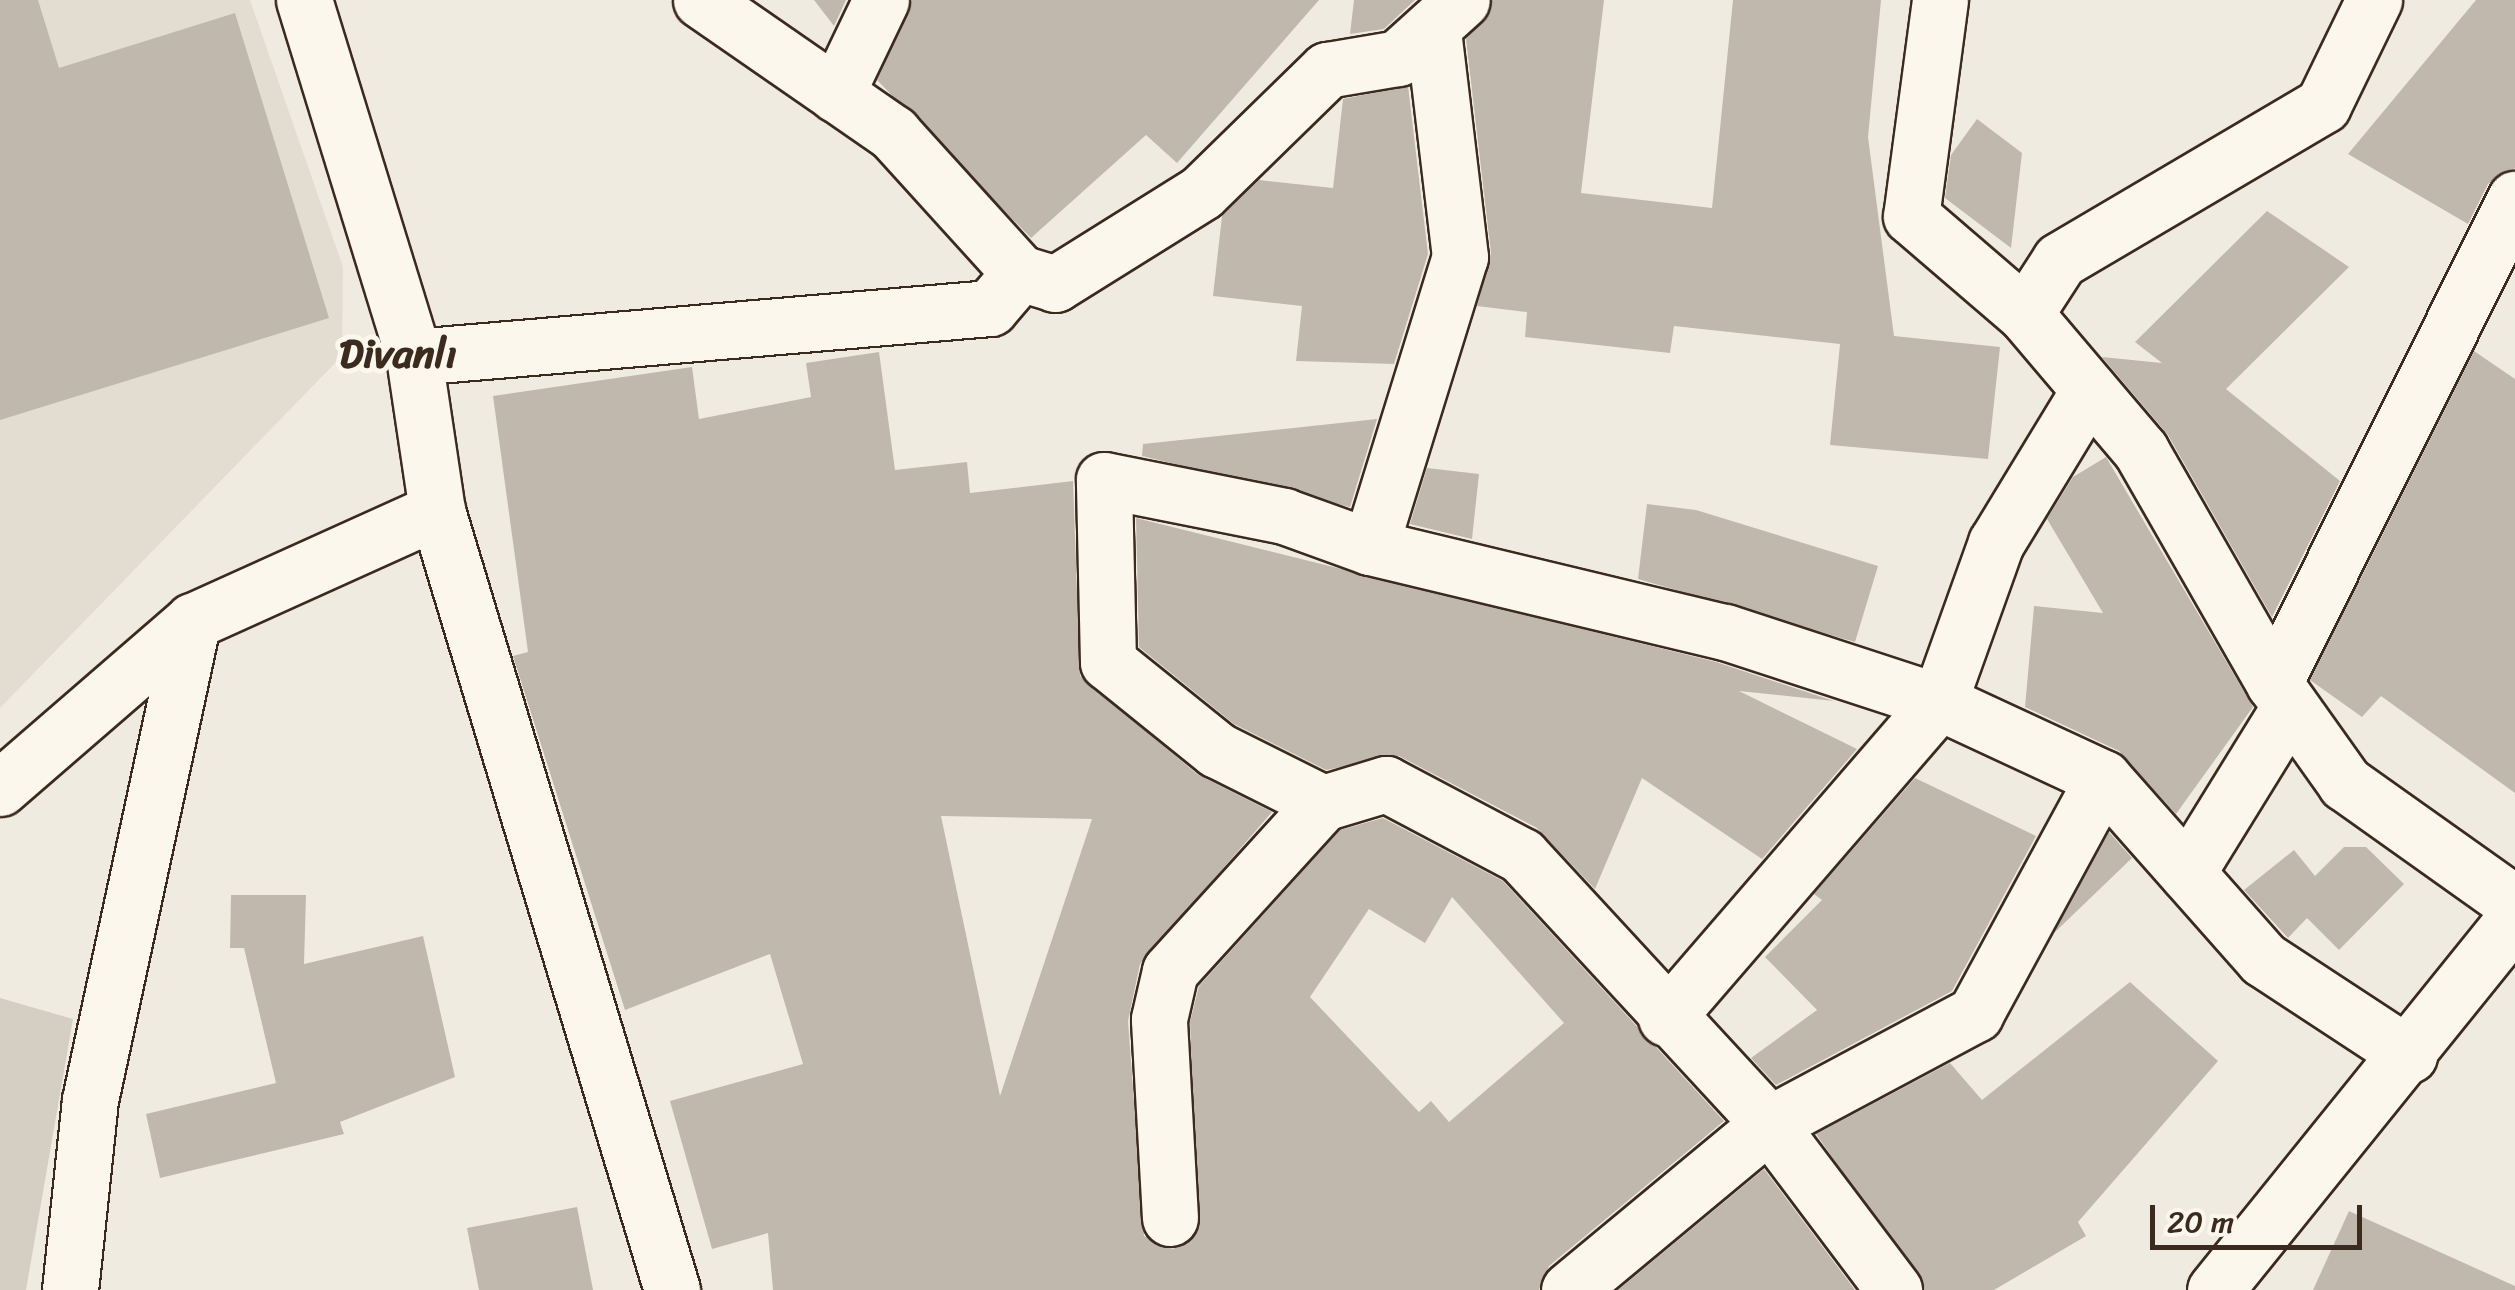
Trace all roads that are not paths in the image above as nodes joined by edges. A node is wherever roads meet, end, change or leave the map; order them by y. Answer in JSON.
{"nodes":[{"id":1,"x":304,"y":0,"type":"edge"},
{"id":2,"x":701,"y":0,"type":"edge"},
{"id":3,"x":881,"y":0,"type":"edge"},
{"id":4,"x":1940,"y":0,"type":"edge"},
{"id":5,"x":2374,"y":0,"type":"edge"},
{"id":6,"x":1447,"y":14,"type":"edge"},
{"id":7,"x":836,"y":94,"type":"junction"},
{"id":8,"x":2515,"y":199,"type":"edge"},
{"id":9,"x":1020,"y":273,"type":"junction"},
{"id":10,"x":2025,"y":314,"type":"junction"},
{"id":11,"x":414,"y":357,"type":"junction"},
{"id":12,"x":2089,"y":390,"type":"junction"},
{"id":13,"x":438,"y":510,"type":"junction"},
{"id":14,"x":1370,"y":547,"type":"junction"},
{"id":15,"x":193,"y":621,"type":"junction"},
{"id":16,"x":2282,"y":694,"type":"junction"},
{"id":17,"x":1939,"y":702,"type":"junction"},
{"id":18,"x":2103,"y":778,"type":"junction"},
{"id":19,"x":0,"y":788,"type":"edge"},
{"id":20,"x":1323,"y":803,"type":"junction"},
{"id":21,"x":2187,"y":874,"type":"junction"},
{"id":22,"x":2515,"y":904,"type":"edge"},
{"id":23,"x":2515,"y":918,"type":"edge"},
{"id":24,"x":1666,"y":1018,"type":"junction"},
{"id":25,"x":2410,"y":1055,"type":"junction"},
{"id":26,"x":1770,"y":1124,"type":"junction"},
{"id":27,"x":1170,"y":1218,"type":"dead end"},
{"id":28,"x":70,"y":1290,"type":"edge"},
{"id":29,"x":672,"y":1290,"type":"edge"},
{"id":30,"x":1569,"y":1290,"type":"edge"},
{"id":31,"x":1894,"y":1290,"type":"edge"},
{"id":32,"x":2216,"y":1290,"type":"edge"}],
"edges":[{"from":1,"to":11,"type":"street"},
{"from":2,"to":7,"type":"street"},
{"from":3,"to":7,"type":"street"},
{"from":4,"to":10,"type":"street"},
{"from":5,"to":10,"type":"street"},
{"from":6,"to":9,"type":"street"},
{"from":6,"to":14,"type":"street"},
{"from":7,"to":9,"type":"street"},
{"from":8,"to":16,"type":"street"},
{"from":9,"to":11,"type":"street"},
{"from":10,"to":12,"type":"street"},
{"from":11,"to":13,"type":"street"},
{"from":12,"to":16,"type":"street"},
{"from":12,"to":17,"type":"street"},
{"from":13,"to":15,"type":"street"},
{"from":13,"to":29,"type":"street"},
{"from":14,"to":17,"type":"street"},
{"from":14,"to":20,"type":"street"},
{"from":15,"to":19,"type":"street"},
{"from":15,"to":28,"type":"street"},
{"from":16,"to":21,"type":"street"},
{"from":16,"to":22,"type":"street"},
{"from":17,"to":18,"type":"street"},
{"from":17,"to":24,"type":"street"},
{"from":18,"to":21,"type":"street"},
{"from":18,"to":26,"type":"street"},
{"from":20,"to":24,"type":"street"},
{"from":20,"to":27,"type":"street"},
{"from":21,"to":25,"type":"street"},
{"from":23,"to":25,"type":"street"},
{"from":24,"to":26,"type":"street"},
{"from":25,"to":32,"type":"street"},
{"from":26,"to":30,"type":"street"},
{"from":26,"to":31,"type":"street"}]}
